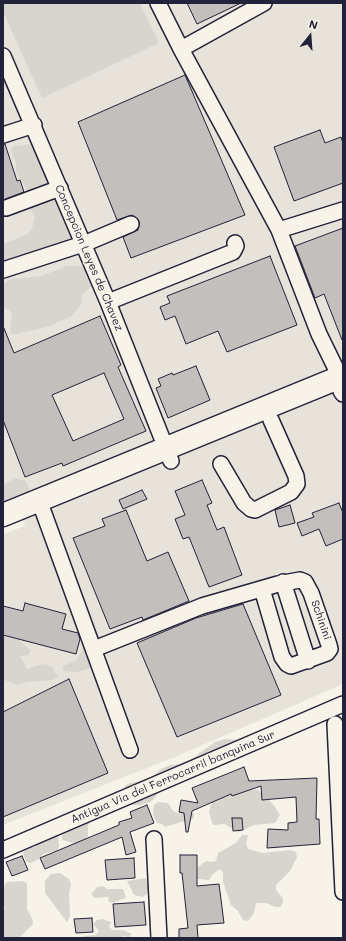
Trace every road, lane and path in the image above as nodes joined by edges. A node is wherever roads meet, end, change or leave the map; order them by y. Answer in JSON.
{"nodes":[{"id":1,"x":158,"y":3,"type":"edge"},
{"id":2,"x":264,"y":3,"type":"edge"},
{"id":3,"x":181,"y":49,"type":"junction"},
{"id":4,"x":3,"y":56,"type":"edge"},
{"id":5,"x":34,"y":125,"type":"junction"},
{"id":6,"x":3,"y":135,"type":"edge"},
{"id":7,"x":60,"y":188,"type":"junction"},
{"id":8,"x":6,"y":208,"type":"dead end"},
{"id":9,"x":343,"y":210,"type":"edge"},
{"id":10,"x":131,"y":224,"type":"dead end"},
{"id":11,"x":279,"y":230,"type":"junction"},
{"id":12,"x":235,"y":243,"type":"dead end"},
{"id":13,"x":83,"y":244,"type":"junction"},
{"id":14,"x":3,"y":270,"type":"edge"},
{"id":15,"x":108,"y":302,"type":"junction"},
{"id":16,"x":342,"y":386,"type":"edge"},
{"id":17,"x":271,"y":420,"type":"junction"},
{"id":18,"x":169,"y":454,"type":"junction"},
{"id":19,"x":221,"y":464,"type":"dead end"},
{"id":20,"x":42,"y":507,"type":"junction"},
{"id":21,"x":3,"y":515,"type":"edge"},
{"id":22,"x":3,"y":530,"type":"edge"},
{"id":23,"x":283,"y":582,"type":"junction"},
{"id":24,"x":262,"y":589,"type":"junction"},
{"id":25,"x":94,"y":649,"type":"junction"},
{"id":26,"x":308,"y":660,"type":"junction"},
{"id":27,"x":343,"y":704,"type":"edge"},
{"id":28,"x":335,"y":724,"type":"dead end"},
{"id":29,"x":130,"y":750,"type":"dead end"},
{"id":30,"x":341,"y":809,"type":"edge"},
{"id":31,"x":154,"y":839,"type":"dead end"},
{"id":32,"x":3,"y":850,"type":"edge"},
{"id":33,"x":343,"y":892,"type":"edge"},
{"id":34,"x":160,"y":938,"type":"edge"}],
"edges":[{"from":1,"to":3,"type":"street"},
{"from":2,"to":3,"type":"street"},
{"from":3,"to":11,"type":"street"},
{"from":4,"to":5,"type":"street","name":"Concepcion Leyes de Chavez"},
{"from":5,"to":6,"type":"street"},
{"from":5,"to":7,"type":"street","name":"Concepcion Leyes de Chavez"},
{"from":7,"to":8,"type":"street"},
{"from":7,"to":13,"type":"street","name":"Concepcion Leyes de Chavez"},
{"from":9,"to":11,"type":"street"},
{"from":10,"to":13,"type":"street"},
{"from":11,"to":16,"type":"street"},
{"from":12,"to":15,"type":"street"},
{"from":13,"to":14,"type":"street"},
{"from":13,"to":15,"type":"street","name":"Concepcion Leyes de Chavez"},
{"from":15,"to":18,"type":"street","name":"Concepcion Leyes de Chavez"},
{"from":16,"to":17,"type":"highway"},
{"from":16,"to":18,"type":"highway"},
{"from":17,"to":18,"type":"highway"},
{"from":17,"to":19,"type":"street"},
{"from":18,"to":20,"type":"highway"},
{"from":20,"to":21,"type":"highway"},
{"from":20,"to":22,"type":"highway"},
{"from":20,"to":25,"type":"street"},
{"from":23,"to":24,"type":"street","name":"Schinini"},
{"from":23,"to":26,"type":"street"},
{"from":23,"to":26,"type":"street","name":"Schinini"},
{"from":24,"to":25,"type":"street","name":"Schinini"},
{"from":24,"to":26,"type":"street","name":"Schinini"},
{"from":25,"to":29,"type":"street"},
{"from":27,"to":32,"type":"street","name":"Antigua Via del Ferrocarril banquina Sur"},
{"from":28,"to":30,"type":"street"},
{"from":30,"to":33,"type":"street"},
{"from":31,"to":34,"type":"street"}]}
